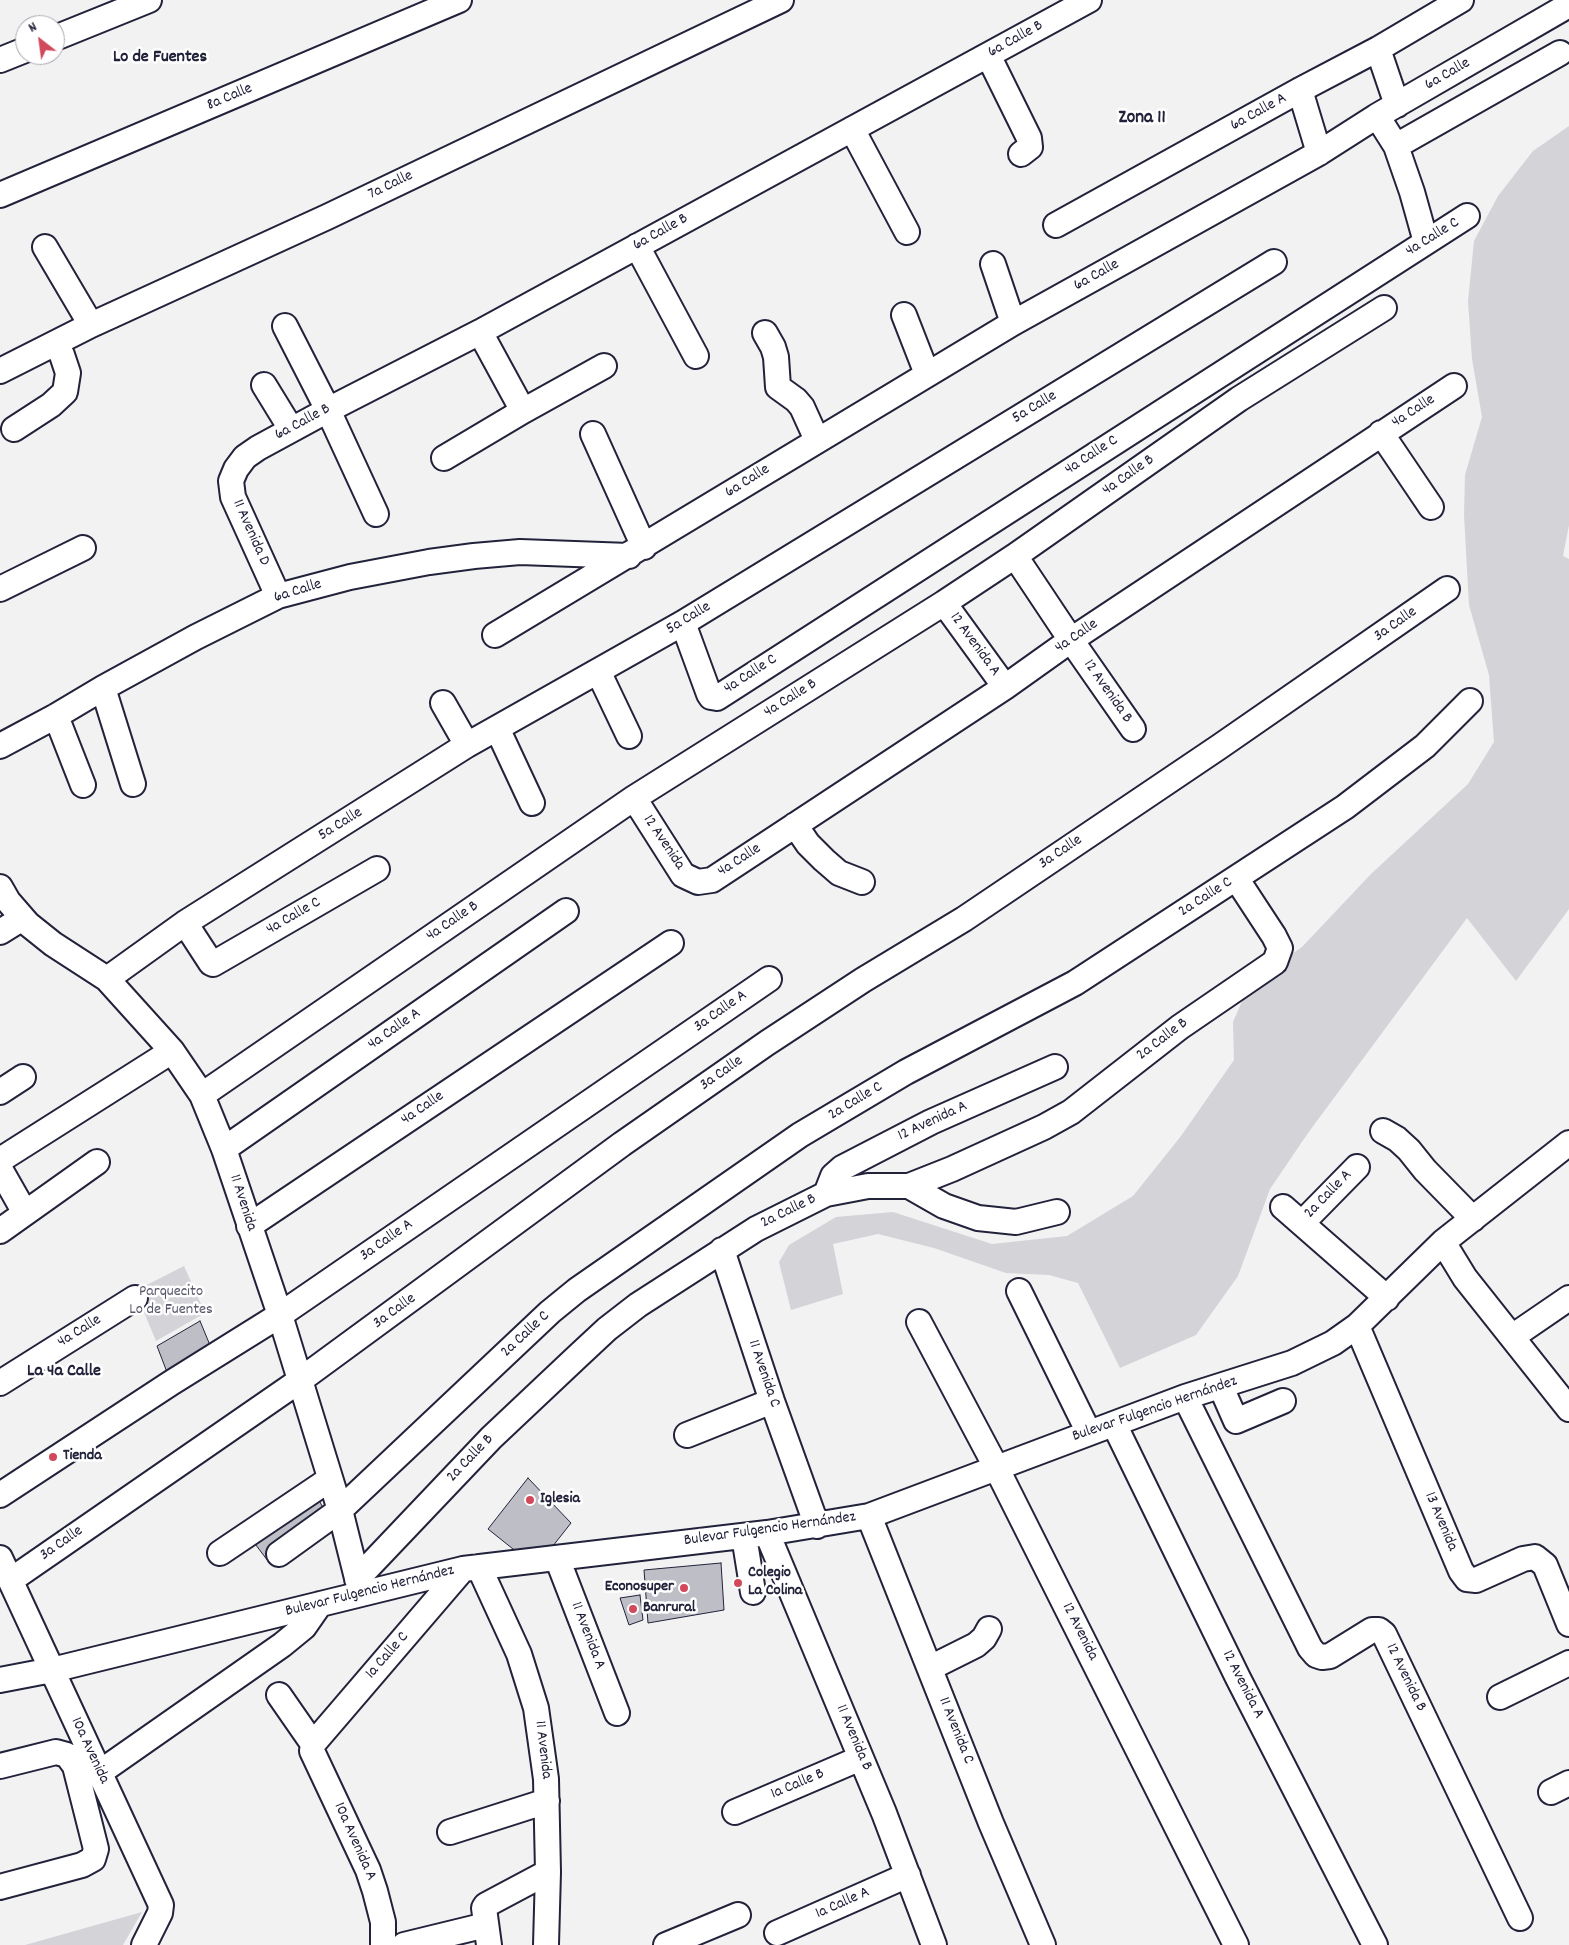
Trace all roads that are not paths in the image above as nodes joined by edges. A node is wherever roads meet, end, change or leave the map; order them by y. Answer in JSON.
{"nodes":[{"id":1,"x":149,"y":0,"type":"edge"},
{"id":2,"x":459,"y":0,"type":"edge"},
{"id":3,"x":782,"y":0,"type":"edge"},
{"id":4,"x":1089,"y":0,"type":"edge"},
{"id":5,"x":1461,"y":0,"type":"edge"},
{"id":6,"x":1569,"y":5,"type":"edge"},
{"id":7,"x":65,"y":34,"type":"edge"},
{"id":8,"x":1378,"y":49,"type":"junction"},
{"id":9,"x":1560,"y":53,"type":"dead end"},
{"id":10,"x":15,"y":54,"type":"edge"},
{"id":11,"x":988,"y":55,"type":"junction"},
{"id":12,"x":0,"y":60,"type":"edge"},
{"id":13,"x":1300,"y":90,"type":"junction"},
{"id":14,"x":1397,"y":105,"type":"junction"},
{"id":15,"x":1377,"y":116,"type":"junction"},
{"id":16,"x":852,"y":129,"type":"junction"},
{"id":17,"x":1396,"y":146,"type":"junction"},
{"id":18,"x":1319,"y":153,"type":"junction"},
{"id":19,"x":1021,"y":154,"type":"dead end"},
{"id":20,"x":0,"y":195,"type":"edge"},
{"id":21,"x":1467,"y":216,"type":"dead end"},
{"id":22,"x":1056,"y":225,"type":"dead end"},
{"id":23,"x":907,"y":232,"type":"dead end"},
{"id":24,"x":1426,"y":242,"type":"junction"},
{"id":25,"x":637,"y":246,"type":"junction"},
{"id":26,"x":45,"y":247,"type":"dead end"},
{"id":27,"x":1274,"y":262,"type":"dead end"},
{"id":28,"x":992,"y":264,"type":"dead end"},
{"id":29,"x":1384,"y":308,"type":"dead end"},
{"id":30,"x":904,"y":315,"type":"dead end"},
{"id":31,"x":1013,"y":323,"type":"junction"},
{"id":32,"x":91,"y":325,"type":"junction"},
{"id":33,"x":285,"y":326,"type":"dead end"},
{"id":34,"x":480,"y":332,"type":"junction"},
{"id":35,"x":765,"y":333,"type":"dead end"},
{"id":36,"x":55,"y":343,"type":"junction"},
{"id":37,"x":696,"y":356,"type":"dead end"},
{"id":38,"x":604,"y":366,"type":"dead end"},
{"id":39,"x":0,"y":371,"type":"edge"},
{"id":40,"x":927,"y":374,"type":"junction"},
{"id":41,"x":264,"y":385,"type":"dead end"},
{"id":42,"x":1454,"y":386,"type":"dead end"},
{"id":43,"x":328,"y":410,"type":"junction"},
{"id":44,"x":524,"y":411,"type":"junction"},
{"id":45,"x":14,"y":429,"type":"dead end"},
{"id":46,"x":291,"y":430,"type":"junction"},
{"id":47,"x":1381,"y":433,"type":"junction"},
{"id":48,"x":593,"y":434,"type":"dead end"},
{"id":49,"x":817,"y":440,"type":"junction"},
{"id":50,"x":444,"y":458,"type":"dead end"},
{"id":51,"x":236,"y":469,"type":"joint"},
{"id":52,"x":1431,"y":507,"type":"dead end"},
{"id":53,"x":376,"y":514,"type":"dead end"},
{"id":54,"x":83,"y":548,"type":"dead end"},
{"id":55,"x":636,"y":551,"type":"junction"},
{"id":56,"x":1015,"y":556,"type":"junction"},
{"id":57,"x":2,"y":585,"type":"edge"},
{"id":58,"x":1447,"y":589,"type":"dead end"},
{"id":59,"x":278,"y":596,"type":"junction"},
{"id":60,"x":944,"y":603,"type":"junction"},
{"id":61,"x":683,"y":623,"type":"junction"},
{"id":62,"x":495,"y":636,"type":"dead end"},
{"id":63,"x":1071,"y":640,"type":"junction"},
{"id":64,"x":598,"y":671,"type":"junction"},
{"id":65,"x":1005,"y":687,"type":"junction"},
{"id":66,"x":103,"y":688,"type":"junction"},
{"id":67,"x":1470,"y":701,"type":"dead end"},
{"id":68,"x":443,"y":703,"type":"dead end"},
{"id":69,"x":56,"y":716,"type":"junction"},
{"id":70,"x":496,"y":728,"type":"junction"},
{"id":71,"x":1133,"y":729,"type":"dead end"},
{"id":72,"x":629,"y":736,"type":"dead end"},
{"id":73,"x":466,"y":745,"type":"junction"},
{"id":74,"x":0,"y":746,"type":"edge"},
{"id":75,"x":133,"y":784,"type":"dead end"},
{"id":76,"x":83,"y":785,"type":"dead end"},
{"id":77,"x":634,"y":798,"type":"junction"},
{"id":78,"x":532,"y":803,"type":"dead end"},
{"id":79,"x":795,"y":826,"type":"junction"},
{"id":80,"x":377,"y":869,"type":"dead end"},
{"id":81,"x":1236,"y":878,"type":"junction"},
{"id":82,"x":698,"y":882,"type":"joint"},
{"id":83,"x":862,"y":882,"type":"dead end"},
{"id":84,"x":0,"y":887,"type":"edge"},
{"id":85,"x":566,"y":911,"type":"dead end"},
{"id":86,"x":21,"y":919,"type":"junction"},
{"id":87,"x":185,"y":922,"type":"junction"},
{"id":88,"x":0,"y":932,"type":"edge"},
{"id":89,"x":671,"y":942,"type":"dead end"},
{"id":90,"x":107,"y":979,"type":"junction"},
{"id":91,"x":769,"y":979,"type":"dead end"},
{"id":92,"x":172,"y":1051,"type":"junction"},
{"id":93,"x":1054,"y":1067,"type":"dead end"},
{"id":94,"x":23,"y":1077,"type":"dead end"},
{"id":95,"x":0,"y":1092,"type":"edge"},
{"id":96,"x":202,"y":1095,"type":"junction"},
{"id":97,"x":1383,"y":1131,"type":"dead end"},
{"id":98,"x":1569,"y":1143,"type":"edge"},
{"id":99,"x":224,"y":1149,"type":"junction"},
{"id":100,"x":1,"y":1159,"type":"edge"},
{"id":101,"x":97,"y":1162,"type":"dead end"},
{"id":102,"x":1357,"y":1167,"type":"dead end"},
{"id":103,"x":910,"y":1186,"type":"junction"},
{"id":104,"x":826,"y":1194,"type":"junction"},
{"id":105,"x":1283,"y":1207,"type":"dead end"},
{"id":106,"x":1057,"y":1212,"type":"dead end"},
{"id":107,"x":25,"y":1213,"type":"junction"},
{"id":108,"x":1473,"y":1218,"type":"junction"},
{"id":109,"x":1302,"y":1223,"type":"junction"},
{"id":110,"x":249,"y":1226,"type":"junction"},
{"id":111,"x":0,"y":1231,"type":"edge"},
{"id":112,"x":1443,"y":1242,"type":"junction"},
{"id":113,"x":722,"y":1250,"type":"junction"},
{"id":114,"x":1019,"y":1291,"type":"dead end"},
{"id":115,"x":135,"y":1298,"type":"dead end"},
{"id":116,"x":1387,"y":1298,"type":"junction"},
{"id":117,"x":1569,"y":1298,"type":"edge"},
{"id":118,"x":280,"y":1315,"type":"junction"},
{"id":119,"x":919,"y":1322,"type":"dead end"},
{"id":120,"x":1357,"y":1326,"type":"junction"},
{"id":121,"x":1512,"y":1337,"type":"junction"},
{"id":122,"x":300,"y":1381,"type":"junction"},
{"id":123,"x":0,"y":1383,"type":"edge"},
{"id":124,"x":1221,"y":1387,"type":"junction"},
{"id":125,"x":1185,"y":1397,"type":"junction"},
{"id":126,"x":772,"y":1401,"type":"junction"},
{"id":127,"x":1283,"y":1402,"type":"dead end"},
{"id":128,"x":1569,"y":1409,"type":"edge"},
{"id":129,"x":1114,"y":1424,"type":"junction"},
{"id":130,"x":1089,"y":1433,"type":"junction"},
{"id":131,"x":687,"y":1436,"type":"dead end"},
{"id":132,"x":996,"y":1467,"type":"junction"},
{"id":133,"x":330,"y":1479,"type":"junction"},
{"id":134,"x":0,"y":1495,"type":"edge"},
{"id":135,"x":340,"y":1510,"type":"junction"},
{"id":136,"x":869,"y":1516,"type":"junction"},
{"id":137,"x":817,"y":1526,"type":"junction"},
{"id":138,"x":767,"y":1533,"type":"junction"},
{"id":139,"x":744,"y":1536,"type":"junction"},
{"id":140,"x":220,"y":1553,"type":"dead end"},
{"id":141,"x":278,"y":1554,"type":"dead end"},
{"id":142,"x":0,"y":1558,"type":"edge"},
{"id":143,"x":557,"y":1558,"type":"junction"},
{"id":144,"x":471,"y":1568,"type":"junction"},
{"id":145,"x":11,"y":1580,"type":"junction"},
{"id":146,"x":359,"y":1586,"type":"junction"},
{"id":147,"x":753,"y":1592,"type":"dead end"},
{"id":148,"x":320,"y":1604,"type":"junction"},
{"id":149,"x":1569,"y":1624,"type":"edge"},
{"id":150,"x":989,"y":1629,"type":"dead end"},
{"id":151,"x":1569,"y":1663,"type":"edge"},
{"id":152,"x":930,"y":1668,"type":"junction"},
{"id":153,"x":52,"y":1670,"type":"junction"},
{"id":154,"x":0,"y":1680,"type":"edge"},
{"id":155,"x":279,"y":1695,"type":"dead end"},
{"id":156,"x":1500,"y":1697,"type":"dead end"},
{"id":157,"x":617,"y":1713,"type":"dead end"},
{"id":158,"x":313,"y":1744,"type":"junction"},
{"id":159,"x":861,"y":1758,"type":"junction"},
{"id":160,"x":0,"y":1766,"type":"edge"},
{"id":161,"x":99,"y":1773,"type":"junction"},
{"id":162,"x":547,"y":1802,"type":"junction"},
{"id":163,"x":736,"y":1812,"type":"dead end"},
{"id":164,"x":450,"y":1832,"type":"dead end"},
{"id":165,"x":548,"y":1872,"type":"junction"},
{"id":166,"x":908,"y":1875,"type":"junction"},
{"id":167,"x":0,"y":1887,"type":"edge"},
{"id":168,"x":738,"y":1915,"type":"dead end"},
{"id":169,"x":1520,"y":1918,"type":"dead end"},
{"id":170,"x":487,"y":1925,"type":"edge"},
{"id":171,"x":777,"y":1933,"type":"dead end"},
{"id":172,"x":144,"y":1945,"type":"edge"},
{"id":173,"x":383,"y":1945,"type":"edge"},
{"id":174,"x":404,"y":1945,"type":"edge"},
{"id":175,"x":546,"y":1945,"type":"edge"},
{"id":176,"x":666,"y":1945,"type":"edge"},
{"id":177,"x":934,"y":1945,"type":"edge"},
{"id":178,"x":1042,"y":1945,"type":"edge"},
{"id":179,"x":1236,"y":1945,"type":"edge"},
{"id":180,"x":1375,"y":1945,"type":"edge"}],
"edges":[{"from":1,"to":7,"type":"street"},
{"from":2,"to":20,"type":"street","name":"8a Calle"},
{"from":3,"to":32,"type":"street","name":"7a Calle"},
{"from":4,"to":11,"type":"street","name":"6a Calle B"},
{"from":5,"to":8,"type":"street","name":"6a Calle A"},
{"from":6,"to":14,"type":"street","name":"6a Calle"},
{"from":8,"to":13,"type":"street","name":"6a Calle A"},
{"from":8,"to":14,"type":"street"},
{"from":9,"to":17,"type":"street"},
{"from":10,"to":12,"type":"street"},
{"from":11,"to":16,"type":"street","name":"6a Calle B"},
{"from":11,"to":19,"type":"street"},
{"from":13,"to":18,"type":"street"},
{"from":13,"to":22,"type":"street","name":"6a Calle A"},
{"from":14,"to":15,"type":"street","name":"6a Calle"},
{"from":15,"to":17,"type":"street"},
{"from":15,"to":18,"type":"street","name":"6a Calle"},
{"from":16,"to":23,"type":"street"},
{"from":16,"to":25,"type":"street","name":"6a Calle B"},
{"from":17,"to":24,"type":"street"},
{"from":18,"to":31,"type":"street","name":"6a Calle"},
{"from":21,"to":24,"type":"street","name":"4a Calle C"},
{"from":24,"to":61,"type":"street","name":"4a Calle C"},
{"from":25,"to":34,"type":"street","name":"6a Calle B"},
{"from":25,"to":37,"type":"street"},
{"from":26,"to":32,"type":"street"},
{"from":27,"to":61,"type":"street","name":"5a Calle"},
{"from":28,"to":31,"type":"street"},
{"from":29,"to":56,"type":"street","name":"4a Calle B"},
{"from":30,"to":40,"type":"street"},
{"from":31,"to":40,"type":"street","name":"6a Calle"},
{"from":32,"to":36,"type":"street","name":"7a Calle"},
{"from":33,"to":43,"type":"street"},
{"from":34,"to":43,"type":"street","name":"6a Calle B"},
{"from":34,"to":44,"type":"street"},
{"from":35,"to":49,"type":"street"},
{"from":36,"to":39,"type":"street","name":"7a Calle"},
{"from":36,"to":45,"type":"street"},
{"from":38,"to":44,"type":"street"},
{"from":40,"to":49,"type":"street","name":"6a Calle"},
{"from":41,"to":46,"type":"street"},
{"from":42,"to":47,"type":"street","name":"4a Calle"},
{"from":43,"to":46,"type":"street","name":"6a Calle B"},
{"from":43,"to":53,"type":"street"},
{"from":44,"to":50,"type":"street"},
{"from":46,"to":51,"type":"street","name":"6a Calle B"},
{"from":47,"to":52,"type":"street"},
{"from":47,"to":63,"type":"street","name":"4a Calle"},
{"from":48,"to":55,"type":"street"},
{"from":49,"to":55,"type":"street","name":"6a Calle"},
{"from":51,"to":59,"type":"street","name":"11 Avenida D"},
{"from":54,"to":57,"type":"street"},
{"from":55,"to":59,"type":"street","name":"6a Calle"},
{"from":55,"to":62,"type":"street","name":"6a Calle"},
{"from":56,"to":60,"type":"street","name":"4a Calle B"},
{"from":56,"to":63,"type":"street","name":"12 Avenida B"},
{"from":58,"to":122,"type":"street","name":"3a Calle"},
{"from":59,"to":66,"type":"street","name":"6a Calle"},
{"from":60,"to":65,"type":"street","name":"12 Avenida A"},
{"from":60,"to":77,"type":"street","name":"4a Calle B"},
{"from":61,"to":64,"type":"street","name":"5a Calle"},
{"from":63,"to":65,"type":"street","name":"4a Calle"},
{"from":63,"to":71,"type":"street","name":"12 Avenida B"},
{"from":64,"to":70,"type":"street","name":"5a Calle"},
{"from":64,"to":72,"type":"street"},
{"from":65,"to":79,"type":"street","name":"4a Calle"},
{"from":66,"to":69,"type":"street","name":"6a Calle"},
{"from":66,"to":75,"type":"street"},
{"from":67,"to":81,"type":"street","name":"2a Calle C"},
{"from":68,"to":73,"type":"street"},
{"from":69,"to":74,"type":"street","name":"6a Calle"},
{"from":69,"to":76,"type":"street"},
{"from":70,"to":73,"type":"street","name":"5a Calle"},
{"from":70,"to":78,"type":"street"},
{"from":73,"to":87,"type":"street","name":"5a Calle"},
{"from":77,"to":82,"type":"street","name":"12 Avenida"},
{"from":77,"to":96,"type":"street","name":"4a Calle B"},
{"from":79,"to":82,"type":"street","name":"4a Calle"},
{"from":79,"to":83,"type":"street"},
{"from":80,"to":87,"type":"street","name":"4a Calle C"},
{"from":81,"to":103,"type":"street","name":"2a Calle B"},
{"from":81,"to":135,"type":"street","name":"2a Calle C"},
{"from":84,"to":86,"type":"street","name":"11 Avenida"},
{"from":85,"to":99,"type":"street","name":"4a Calle A"},
{"from":86,"to":88,"type":"street"},
{"from":86,"to":90,"type":"street","name":"11 Avenida"},
{"from":87,"to":90,"type":"street","name":"5a Calle"},
{"from":89,"to":110,"type":"street","name":"4a Calle"},
{"from":90,"to":92,"type":"street","name":"11 Avenida"},
{"from":91,"to":118,"type":"street","name":"3a Calle A"},
{"from":92,"to":96,"type":"street","name":"11 Avenida"},
{"from":92,"to":100,"type":"street"},
{"from":93,"to":104,"type":"street","name":"12 Avenida A"},
{"from":94,"to":95,"type":"street"},
{"from":96,"to":99,"type":"street","name":"11 Avenida"},
{"from":97,"to":108,"type":"street"},
{"from":98,"to":108,"type":"street","name":"Bulevar Fulgencio Hernández"},
{"from":99,"to":110,"type":"street","name":"11 Avenida"},
{"from":100,"to":107,"type":"street"},
{"from":101,"to":107,"type":"street"},
{"from":102,"to":109,"type":"street","name":"2a Calle A"},
{"from":103,"to":104,"type":"street","name":"2a Calle B"},
{"from":103,"to":106,"type":"street"},
{"from":104,"to":113,"type":"street","name":"2a Calle B"},
{"from":105,"to":109,"type":"street"},
{"from":107,"to":111,"type":"street"},
{"from":108,"to":112,"type":"street","name":"Bulevar Fulgencio Hernández"},
{"from":109,"to":116,"type":"street"},
{"from":110,"to":118,"type":"street","name":"11 Avenida"},
{"from":112,"to":116,"type":"street","name":"Bulevar Fulgencio Hernández"},
{"from":112,"to":121,"type":"street"},
{"from":113,"to":126,"type":"street","name":"11 Avenida C"},
{"from":113,"to":146,"type":"street","name":"2a Calle B"},
{"from":114,"to":130,"type":"street"},
{"from":115,"to":123,"type":"street","name":"4a Calle"},
{"from":116,"to":120,"type":"street","name":"Bulevar Fulgencio Hernández"},
{"from":117,"to":121,"type":"street"},
{"from":118,"to":122,"type":"street","name":"11 Avenida"},
{"from":118,"to":134,"type":"street","name":"3a Calle A"},
{"from":119,"to":132,"type":"street","name":"12 Avenida"},
{"from":120,"to":124,"type":"street","name":"Bulevar Fulgencio Hernández"},
{"from":120,"to":149,"type":"street","name":"13 Avenida"},
{"from":121,"to":128,"type":"street"},
{"from":122,"to":133,"type":"street","name":"11 Avenida"},
{"from":122,"to":145,"type":"street","name":"3a Calle"},
{"from":124,"to":125,"type":"street","name":"Bulevar Fulgencio Hernández"},
{"from":124,"to":127,"type":"street"},
{"from":125,"to":129,"type":"street","name":"Bulevar Fulgencio Hernández"},
{"from":125,"to":169,"type":"street","name":"12 Avenida B"},
{"from":126,"to":131,"type":"street"},
{"from":126,"to":137,"type":"street","name":"11 Avenida C"},
{"from":129,"to":130,"type":"street","name":"Bulevar Fulgencio Hernández"},
{"from":129,"to":180,"type":"street","name":"12 Avenida A"},
{"from":130,"to":132,"type":"street","name":"Bulevar Fulgencio Hernández"},
{"from":132,"to":136,"type":"street","name":"Bulevar Fulgencio Hernández"},
{"from":132,"to":179,"type":"street","name":"12 Avenida"},
{"from":133,"to":135,"type":"street","name":"11 Avenida"},
{"from":133,"to":140,"type":"street"},
{"from":135,"to":141,"type":"street","name":"2a Calle C"},
{"from":135,"to":146,"type":"street","name":"11 Avenida"},
{"from":136,"to":137,"type":"street","name":"Bulevar Fulgencio Hernández"},
{"from":136,"to":152,"type":"street","name":"11 Avenida C"},
{"from":137,"to":138,"type":"street","name":"Bulevar Fulgencio Hernández"},
{"from":138,"to":139,"type":"street","name":"Bulevar Fulgencio Hernández"},
{"from":138,"to":159,"type":"street","name":"11 Avenida B"},
{"from":139,"to":143,"type":"street","name":"Bulevar Fulgencio Hernández"},
{"from":139,"to":147,"type":"street"},
{"from":142,"to":145,"type":"street","name":"10a Avenida"},
{"from":143,"to":144,"type":"street","name":"Bulevar Fulgencio Hernández"},
{"from":143,"to":157,"type":"street","name":"11 Avenida A"},
{"from":144,"to":146,"type":"street","name":"Bulevar Fulgencio Hernández"},
{"from":144,"to":158,"type":"street","name":"1a Calle C"},
{"from":144,"to":162,"type":"street","name":"11 Avenida"},
{"from":145,"to":153,"type":"street","name":"10a Avenida"},
{"from":146,"to":148,"type":"street","name":"Bulevar Fulgencio Hernández"},
{"from":148,"to":153,"type":"street","name":"Bulevar Fulgencio Hernández"},
{"from":148,"to":161,"type":"street"},
{"from":150,"to":152,"type":"street"},
{"from":151,"to":156,"type":"street"},
{"from":152,"to":178,"type":"street","name":"11 Avenida C"},
{"from":153,"to":154,"type":"street","name":"Bulevar Fulgencio Hernández"},
{"from":153,"to":161,"type":"street","name":"10a Avenida"},
{"from":155,"to":158,"type":"street","name":"10a Avenida A"},
{"from":158,"to":173,"type":"street","name":"10a Avenida A"},
{"from":159,"to":163,"type":"street","name":"1a Calle B"},
{"from":159,"to":166,"type":"street","name":"11 Avenida B"},
{"from":160,"to":167,"type":"street"},
{"from":161,"to":172,"type":"street","name":"10a Avenida"},
{"from":162,"to":164,"type":"street"},
{"from":162,"to":165,"type":"street","name":"11 Avenida"},
{"from":165,"to":170,"type":"street"},
{"from":165,"to":175,"type":"street","name":"11 Avenida"},
{"from":166,"to":171,"type":"street","name":"1a Calle A"},
{"from":166,"to":177,"type":"street","name":"11 Avenida B"},
{"from":168,"to":176,"type":"street"},
{"from":170,"to":174,"type":"street"}]}
